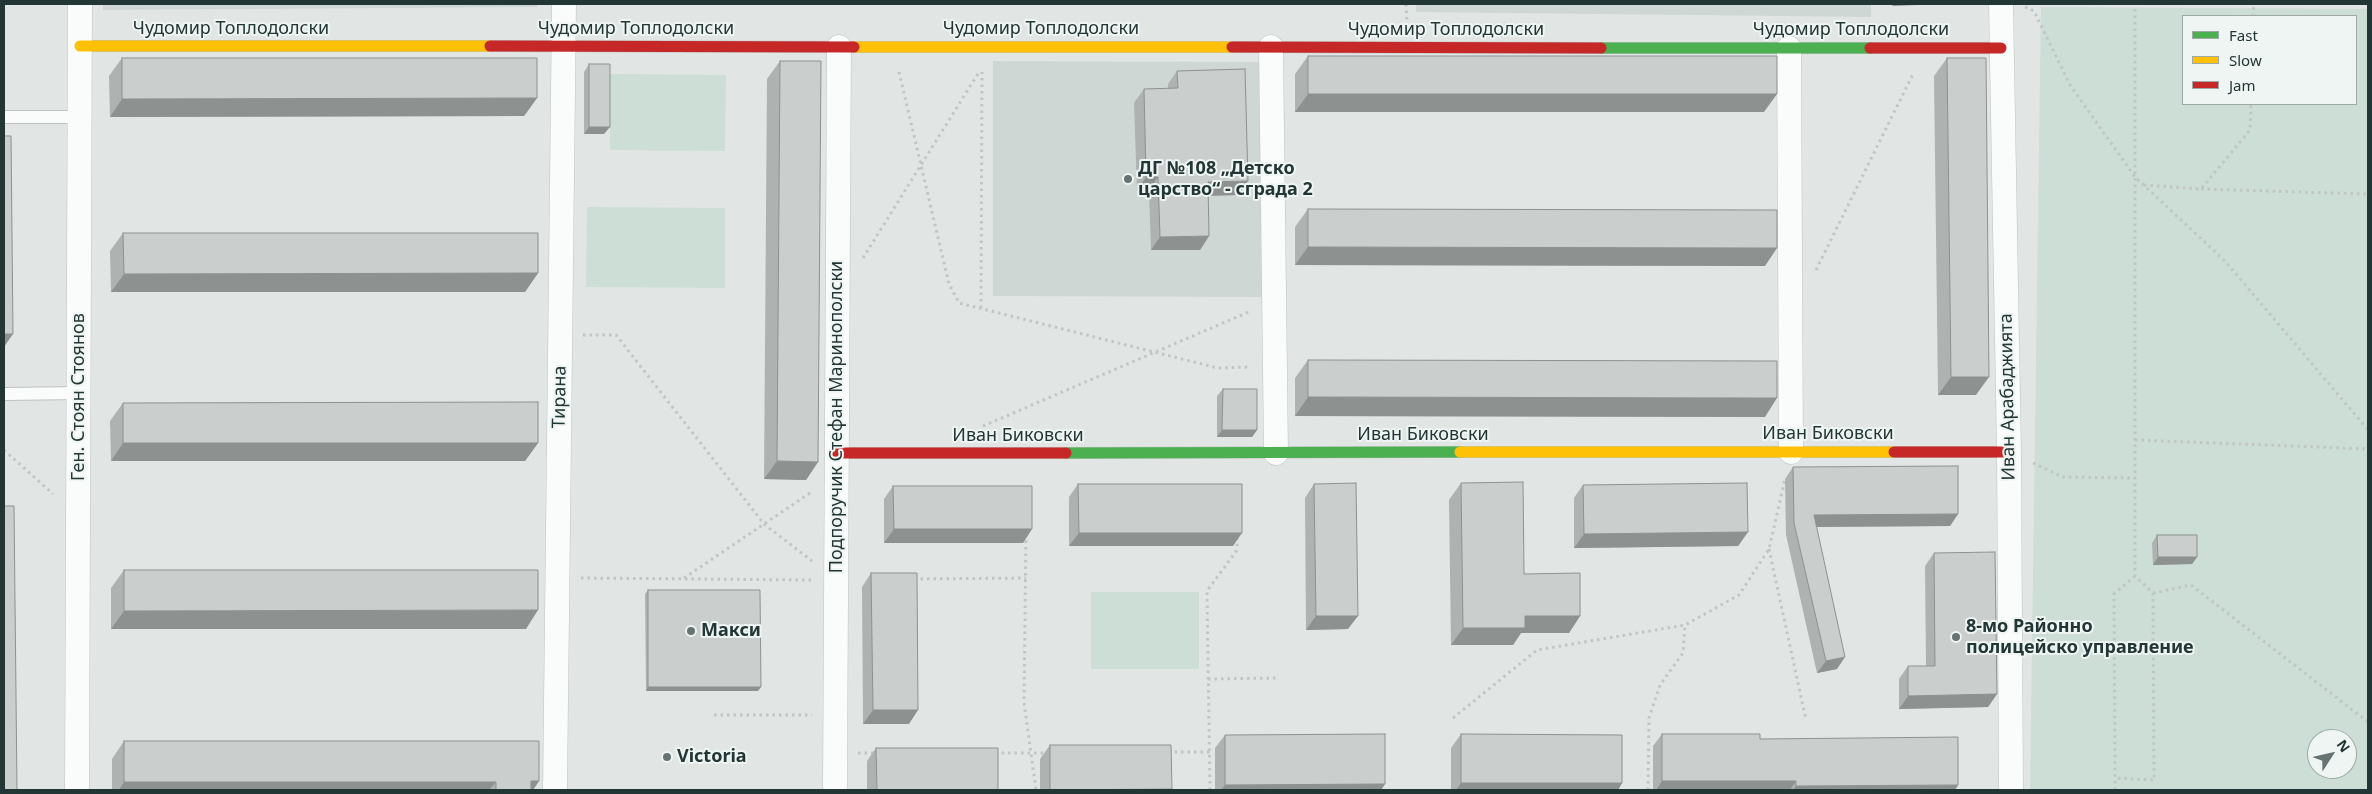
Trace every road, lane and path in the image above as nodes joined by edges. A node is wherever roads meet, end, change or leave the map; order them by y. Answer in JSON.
{"nodes":[{"id":1,"x":80,"y":4,"type":"edge"},
{"id":2,"x":564,"y":4,"type":"edge"},
{"id":3,"x":2001,"y":4,"type":"edge"},
{"id":4,"x":2018,"y":4,"type":"edge"},
{"id":5,"x":2135,"y":4,"type":"edge"},
{"id":6,"x":80,"y":46,"type":"junction"},
{"id":7,"x":564,"y":47,"type":"junction"},
{"id":8,"x":839,"y":47,"type":"junction"},
{"id":9,"x":893,"y":47,"type":"junction"},
{"id":10,"x":1271,"y":47,"type":"junction"},
{"id":11,"x":1927,"y":47,"type":"junction"},
{"id":12,"x":1788,"y":48,"type":"junction"},
{"id":13,"x":2001,"y":48,"type":"junction"},
{"id":14,"x":2250,"y":105,"type":"edge"},
{"id":15,"x":4,"y":117,"type":"edge"},
{"id":16,"x":80,"y":117,"type":"junction"},
{"id":17,"x":921,"y":166,"type":"junction"},
{"id":18,"x":2136,"y":177,"type":"junction"},
{"id":19,"x":2143,"y":185,"type":"junction"},
{"id":20,"x":2200,"y":189,"type":"junction"},
{"id":21,"x":2368,"y":194,"type":"edge"},
{"id":22,"x":858,"y":265,"type":"dead end"},
{"id":23,"x":1813,"y":276,"type":"dead end"},
{"id":24,"x":1274,"y":301,"type":"junction"},
{"id":25,"x":981,"y":308,"type":"junction"},
{"id":26,"x":561,"y":335,"type":"junction"},
{"id":27,"x":1155,"y":352,"type":"junction"},
{"id":28,"x":1275,"y":367,"type":"junction"},
{"id":29,"x":80,"y":393,"type":"junction"},
{"id":30,"x":4,"y":394,"type":"edge"},
{"id":31,"x":974,"y":430,"type":"dead end"},
{"id":32,"x":2368,"y":430,"type":"edge"},
{"id":33,"x":2135,"y":440,"type":"junction"},
{"id":34,"x":2368,"y":448,"type":"edge"},
{"id":35,"x":4,"y":450,"type":"edge"},
{"id":36,"x":1791,"y":452,"type":"junction"},
{"id":37,"x":2009,"y":452,"type":"junction"},
{"id":38,"x":837,"y":453,"type":"junction"},
{"id":39,"x":1276,"y":453,"type":"junction"},
{"id":40,"x":2135,"y":478,"type":"junction"},
{"id":41,"x":79,"y":517,"type":"junction"},
{"id":42,"x":764,"y":524,"type":"junction"},
{"id":43,"x":1026,"y":530,"type":"edge"},
{"id":44,"x":1237,"y":530,"type":"edge"},
{"id":45,"x":1769,"y":549,"type":"junction"},
{"id":46,"x":2135,"y":576,"type":"junction"},
{"id":47,"x":558,"y":578,"type":"junction"},
{"id":48,"x":1026,"y":578,"type":"junction"},
{"id":49,"x":682,"y":579,"type":"junction"},
{"id":50,"x":836,"y":580,"type":"junction"},
{"id":51,"x":906,"y":580,"type":"edge"},
{"id":52,"x":2153,"y":593,"type":"junction"},
{"id":53,"x":1685,"y":624,"type":"junction"},
{"id":54,"x":1278,"y":678,"type":"dead end"},
{"id":55,"x":1208,"y":679,"type":"junction"},
{"id":56,"x":836,"y":715,"type":"junction"},
{"id":57,"x":714,"y":716,"type":"dead end"},
{"id":58,"x":1453,"y":718,"type":"dead end"},
{"id":59,"x":1806,"y":720,"type":"dead end"},
{"id":60,"x":2368,"y":722,"type":"edge"},
{"id":61,"x":1160,"y":752,"type":"edge"},
{"id":62,"x":1210,"y":752,"type":"junction"},
{"id":63,"x":884,"y":753,"type":"edge"},
{"id":64,"x":992,"y":753,"type":"edge"},
{"id":65,"x":1031,"y":753,"type":"junction"},
{"id":66,"x":1051,"y":753,"type":"edge"},
{"id":67,"x":835,"y":754,"type":"junction"},
{"id":68,"x":2115,"y":778,"type":"junction"},
{"id":69,"x":835,"y":787,"type":"dead end"},
{"id":70,"x":77,"y":790,"type":"edge"},
{"id":71,"x":555,"y":790,"type":"edge"},
{"id":72,"x":1036,"y":790,"type":"edge"},
{"id":73,"x":1210,"y":790,"type":"edge"},
{"id":74,"x":1648,"y":790,"type":"edge"},
{"id":75,"x":2011,"y":790,"type":"edge"},
{"id":76,"x":2115,"y":790,"type":"edge"}],
"edges":[{"from":1,"to":6,"type":"street","name":"Ген. Стоян Стоянов"},
{"from":2,"to":7,"type":"street","name":"Тирана"},
{"from":3,"to":13,"type":"street","name":"Иван Арабаджията"},
{"from":4,"to":18,"type":"path"},
{"from":5,"to":18,"type":"path"},
{"from":6,"to":7,"type":"street","name":"Чудомир Топлодолски"},
{"from":6,"to":16,"type":"street","name":"Ген. Стоян Стоянов"},
{"from":7,"to":8,"type":"street","name":"Чудомир Топлодолски"},
{"from":7,"to":26,"type":"street","name":"Тирана"},
{"from":8,"to":9,"type":"street","name":"Чудомир Топлодолски"},
{"from":8,"to":38,"type":"street","name":"Подпоручик Стефан Маринополски"},
{"from":9,"to":10,"type":"street","name":"Чудомир Топлодолски"},
{"from":9,"to":17,"type":"path"},
{"from":10,"to":12,"type":"street","name":"Чудомир Топлодолски"},
{"from":10,"to":24,"type":"street"},
{"from":11,"to":12,"type":"street","name":"Чудомир Топлодолски"},
{"from":11,"to":13,"type":"street","name":"Чудомир Топлодолски"},
{"from":11,"to":23,"type":"path"},
{"from":12,"to":36,"type":"street"},
{"from":13,"to":37,"type":"street","name":"Иван Арабаджията"},
{"from":14,"to":20,"type":"path"},
{"from":15,"to":16,"type":"lane"},
{"from":16,"to":29,"type":"street","name":"Ген. Стоян Стоянов"},
{"from":17,"to":22,"type":"path"},
{"from":17,"to":25,"type":"path"},
{"from":17,"to":25,"type":"path"},
{"from":18,"to":19,"type":"path"},
{"from":18,"to":33,"type":"path"},
{"from":19,"to":20,"type":"path"},
{"from":19,"to":32,"type":"path"},
{"from":20,"to":21,"type":"path"},
{"from":24,"to":27,"type":"path"},
{"from":24,"to":28,"type":"street"},
{"from":25,"to":27,"type":"path"},
{"from":26,"to":42,"type":"path"},
{"from":26,"to":47,"type":"street","name":"Тирана"},
{"from":27,"to":28,"type":"path"},
{"from":27,"to":31,"type":"path"},
{"from":28,"to":39,"type":"street"},
{"from":29,"to":30,"type":"lane"},
{"from":29,"to":41,"type":"street","name":"Ген. Стоян Стоянов"},
{"from":33,"to":34,"type":"path"},
{"from":33,"to":40,"type":"path"},
{"from":35,"to":41,"type":"path"},
{"from":36,"to":37,"type":"street","name":"Иван Биковски"},
{"from":36,"to":39,"type":"street","name":"Иван Биковски"},
{"from":36,"to":45,"type":"path"},
{"from":37,"to":40,"type":"path"},
{"from":37,"to":75,"type":"street","name":"Иван Арабаджията"},
{"from":38,"to":39,"type":"street","name":"Иван Биковски"},
{"from":38,"to":42,"type":"path"},
{"from":38,"to":50,"type":"street","name":"Подпоручик Стефан Маринополски"},
{"from":40,"to":46,"type":"path"},
{"from":41,"to":70,"type":"street","name":"Ген. Стоян Стоянов"},
{"from":42,"to":49,"type":"path"},
{"from":42,"to":50,"type":"path"},
{"from":43,"to":48,"type":"path"},
{"from":44,"to":55,"type":"path"},
{"from":45,"to":53,"type":"path"},
{"from":45,"to":59,"type":"path"},
{"from":46,"to":52,"type":"path"},
{"from":46,"to":68,"type":"path"},
{"from":47,"to":49,"type":"path"},
{"from":47,"to":71,"type":"street","name":"Тирана"},
{"from":48,"to":51,"type":"path"},
{"from":48,"to":65,"type":"path"},
{"from":49,"to":50,"type":"path"},
{"from":50,"to":56,"type":"street","name":"Подпоручик Стефан Маринополски"},
{"from":52,"to":60,"type":"path"},
{"from":52,"to":68,"type":"path"},
{"from":53,"to":58,"type":"path"},
{"from":53,"to":74,"type":"path"},
{"from":54,"to":55,"type":"path"},
{"from":55,"to":62,"type":"path"},
{"from":56,"to":57,"type":"path"},
{"from":56,"to":67,"type":"street","name":"Подпоручик Стефан Маринополски"},
{"from":61,"to":62,"type":"path"},
{"from":62,"to":73,"type":"path"},
{"from":63,"to":67,"type":"path"},
{"from":64,"to":65,"type":"path"},
{"from":65,"to":66,"type":"path"},
{"from":65,"to":72,"type":"path"},
{"from":67,"to":69,"type":"street","name":"Подпоручик Стефан Маринополски"},
{"from":68,"to":76,"type":"path"}]}
